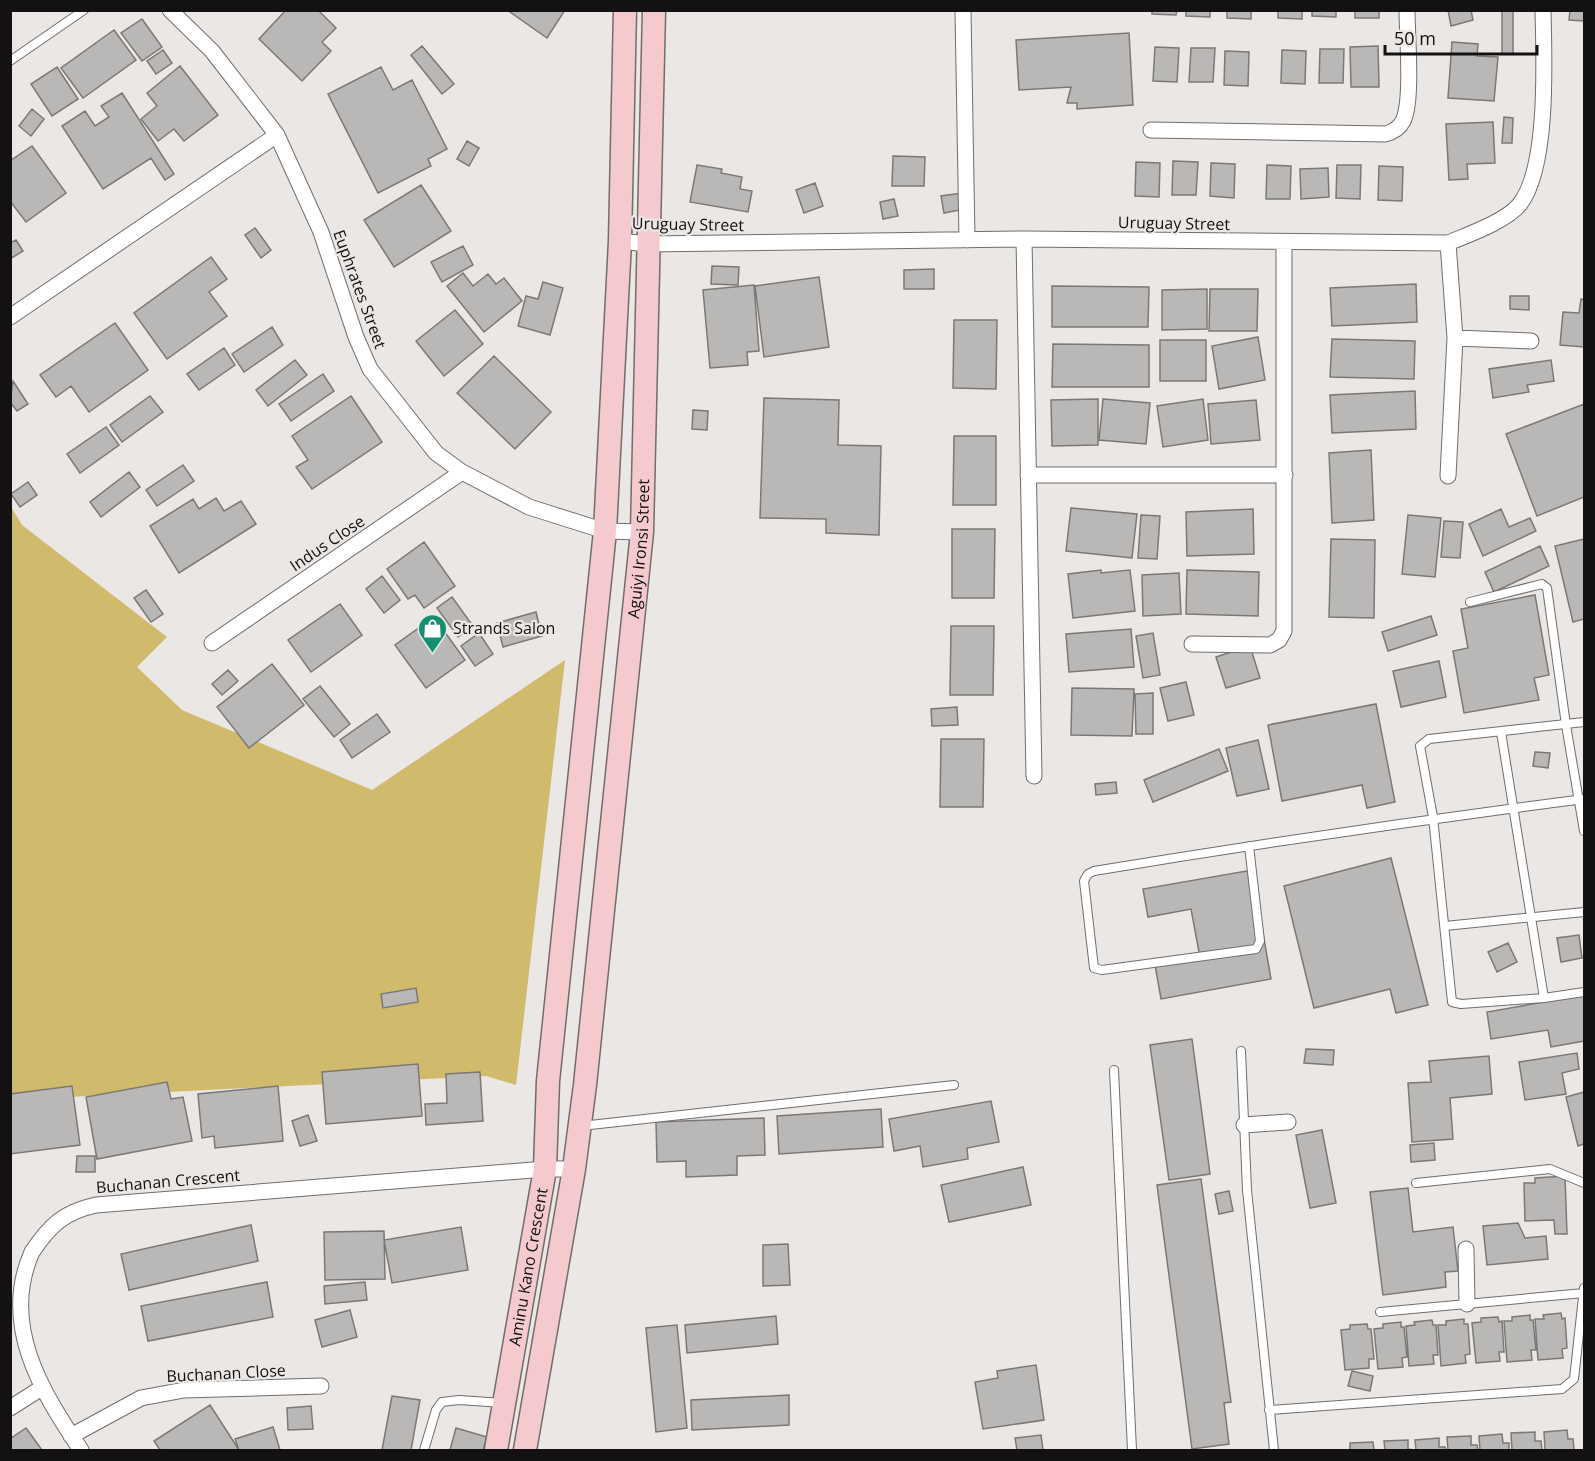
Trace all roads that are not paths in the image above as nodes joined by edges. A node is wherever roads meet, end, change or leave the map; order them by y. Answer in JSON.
{"nodes":[{"id":1,"x":84,"y":10,"type":"edge"},
{"id":2,"x":170,"y":10,"type":"edge"},
{"id":3,"x":625,"y":10,"type":"edge"},
{"id":4,"x":654,"y":10,"type":"edge"},
{"id":5,"x":963,"y":10,"type":"edge"},
{"id":6,"x":1407,"y":10,"type":"edge"},
{"id":7,"x":1544,"y":10,"type":"edge"},
{"id":8,"x":10,"y":61,"type":"edge"},
{"id":9,"x":1151,"y":130,"type":"dead end"},
{"id":10,"x":278,"y":135,"type":"junction"},
{"id":11,"x":1024,"y":239,"type":"junction"},
{"id":12,"x":967,"y":240,"type":"junction"},
{"id":13,"x":620,"y":241,"type":"junction"},
{"id":14,"x":1284,"y":242,"type":"junction"},
{"id":15,"x":1448,"y":243,"type":"junction"},
{"id":16,"x":647,"y":244,"type":"junction"},
{"id":17,"x":10,"y":317,"type":"edge"},
{"id":18,"x":1455,"y":338,"type":"junction"},
{"id":19,"x":1531,"y":341,"type":"dead end"},
{"id":20,"x":462,"y":472,"type":"junction"},
{"id":21,"x":1028,"y":475,"type":"junction"},
{"id":22,"x":1285,"y":475,"type":"junction"},
{"id":23,"x":1448,"y":476,"type":"dead end"},
{"id":24,"x":605,"y":531,"type":"junction"},
{"id":25,"x":642,"y":532,"type":"junction"},
{"id":26,"x":1470,"y":602,"type":"dead end"},
{"id":27,"x":212,"y":643,"type":"dead end"},
{"id":28,"x":1192,"y":644,"type":"dead end"},
{"id":29,"x":1584,"y":722,"type":"edge"},
{"id":30,"x":1566,"y":725,"type":"junction"},
{"id":31,"x":1501,"y":732,"type":"junction"},
{"id":32,"x":1034,"y":776,"type":"dead end"},
{"id":33,"x":1582,"y":799,"type":"edge"},
{"id":34,"x":1513,"y":807,"type":"junction"},
{"id":35,"x":1433,"y":817,"type":"junction"},
{"id":36,"x":1584,"y":831,"type":"edge"},
{"id":37,"x":1249,"y":846,"type":"junction"},
{"id":38,"x":1584,"y":912,"type":"edge"},
{"id":39,"x":1533,"y":917,"type":"junction"},
{"id":40,"x":1445,"y":926,"type":"junction"},
{"id":41,"x":1584,"y":992,"type":"edge"},
{"id":42,"x":1544,"y":998,"type":"junction"},
{"id":43,"x":1241,"y":1052,"type":"dead end"},
{"id":44,"x":1114,"y":1070,"type":"dead end"},
{"id":45,"x":548,"y":1081,"type":"joint"},
{"id":46,"x":585,"y":1085,"type":"joint"},
{"id":47,"x":954,"y":1085,"type":"dead end"},
{"id":48,"x":1288,"y":1122,"type":"dead end"},
{"id":49,"x":1244,"y":1125,"type":"junction"},
{"id":50,"x":580,"y":1126,"type":"junction"},
{"id":51,"x":545,"y":1169,"type":"junction"},
{"id":52,"x":574,"y":1169,"type":"junction"},
{"id":53,"x":1416,"y":1183,"type":"dead end"},
{"id":54,"x":1584,"y":1183,"type":"edge"},
{"id":55,"x":1466,"y":1249,"type":"dead end"},
{"id":56,"x":1584,"y":1288,"type":"edge"},
{"id":57,"x":13,"y":1289,"type":"edge"},
{"id":58,"x":1584,"y":1293,"type":"edge"},
{"id":59,"x":1467,"y":1304,"type":"junction"},
{"id":60,"x":1380,"y":1312,"type":"dead end"},
{"id":61,"x":321,"y":1386,"type":"dead end"},
{"id":62,"x":40,"y":1389,"type":"junction"},
{"id":63,"x":505,"y":1403,"type":"junction"},
{"id":64,"x":10,"y":1408,"type":"edge"},
{"id":65,"x":1269,"y":1410,"type":"junction"},
{"id":66,"x":71,"y":1436,"type":"junction"},
{"id":67,"x":81,"y":1450,"type":"edge"},
{"id":68,"x":424,"y":1450,"type":"edge"},
{"id":69,"x":495,"y":1450,"type":"edge"},
{"id":70,"x":525,"y":1450,"type":"edge"},
{"id":71,"x":1132,"y":1450,"type":"edge"},
{"id":72,"x":1274,"y":1450,"type":"edge"}],
"edges":[{"from":1,"to":8,"type":"lane"},
{"from":2,"to":10,"type":"street","name":"Euphrates Street"},
{"from":3,"to":13,"type":"main road","name":"Aguiyi Ironsi Street"},
{"from":4,"to":16,"type":"main road","name":"Aguiyi Ironsi Street"},
{"from":5,"to":12,"type":"street"},
{"from":6,"to":9,"type":"street"},
{"from":7,"to":15,"type":"street","name":"Uruguay Street"},
{"from":10,"to":17,"type":"street"},
{"from":10,"to":20,"type":"street","name":"Euphrates Street"},
{"from":11,"to":12,"type":"street","name":"Uruguay Street"},
{"from":11,"to":14,"type":"street","name":"Uruguay Street"},
{"from":11,"to":21,"type":"street"},
{"from":12,"to":16,"type":"street","name":"Uruguay Street"},
{"from":13,"to":16,"type":"street","name":"Uruguay Street"},
{"from":13,"to":24,"type":"main road","name":"Aguiyi Ironsi Street"},
{"from":14,"to":15,"type":"street","name":"Uruguay Street"},
{"from":14,"to":22,"type":"street"},
{"from":15,"to":18,"type":"street"},
{"from":16,"to":25,"type":"main road","name":"Aguiyi Ironsi Street"},
{"from":18,"to":19,"type":"street"},
{"from":18,"to":23,"type":"street"},
{"from":20,"to":24,"type":"street","name":"Euphrates Street"},
{"from":20,"to":27,"type":"street","name":"Indus Close"},
{"from":21,"to":22,"type":"street"},
{"from":21,"to":32,"type":"street"},
{"from":22,"to":28,"type":"street"},
{"from":24,"to":25,"type":"street","name":"Euphrates Street"},
{"from":24,"to":45,"type":"main road","name":"Aguiyi Ironsi Street"},
{"from":25,"to":46,"type":"main road","name":"Aguiyi Ironsi Street"},
{"from":26,"to":30,"type":"lane"},
{"from":29,"to":30,"type":"lane"},
{"from":30,"to":31,"type":"lane"},
{"from":30,"to":33,"type":"lane"},
{"from":31,"to":34,"type":"lane"},
{"from":31,"to":35,"type":"lane"},
{"from":33,"to":34,"type":"lane"},
{"from":33,"to":36,"type":"lane"},
{"from":34,"to":35,"type":"lane"},
{"from":34,"to":39,"type":"lane"},
{"from":35,"to":37,"type":"lane"},
{"from":35,"to":40,"type":"lane"},
{"from":37,"to":37,"type":"lane"},
{"from":38,"to":39,"type":"lane"},
{"from":39,"to":40,"type":"lane"},
{"from":39,"to":42,"type":"lane"},
{"from":40,"to":42,"type":"lane"},
{"from":41,"to":42,"type":"lane"},
{"from":43,"to":49,"type":"lane"},
{"from":44,"to":71,"type":"lane"},
{"from":45,"to":51,"type":"main road","name":"Aminu Kano Crescent"},
{"from":46,"to":50,"type":"main road","name":"Aminu Kano Crescent"},
{"from":47,"to":50,"type":"lane"},
{"from":48,"to":49,"type":"street"},
{"from":49,"to":65,"type":"lane"},
{"from":50,"to":52,"type":"main road","name":"Aminu Kano Crescent"},
{"from":51,"to":52,"type":"street","name":"Buchanan Crescent"},
{"from":51,"to":57,"type":"street","name":"Buchanan Crescent"},
{"from":51,"to":63,"type":"main road","name":"Aminu Kano Crescent"},
{"from":52,"to":70,"type":"main road","name":"Aminu Kano Crescent"},
{"from":53,"to":54,"type":"lane"},
{"from":55,"to":59,"type":"street"},
{"from":56,"to":58,"type":"lane"},
{"from":57,"to":62,"type":"street","name":"Buchanan Crescent"},
{"from":58,"to":59,"type":"lane"},
{"from":58,"to":65,"type":"lane"},
{"from":59,"to":60,"type":"lane"},
{"from":61,"to":66,"type":"street","name":"Buchanan Close"},
{"from":62,"to":64,"type":"street"},
{"from":62,"to":66,"type":"street","name":"Buchanan Crescent"},
{"from":63,"to":68,"type":"lane"},
{"from":63,"to":69,"type":"main road","name":"Aminu Kano Crescent"},
{"from":65,"to":72,"type":"lane"},
{"from":66,"to":67,"type":"street","name":"Buchanan Crescent"}]}
